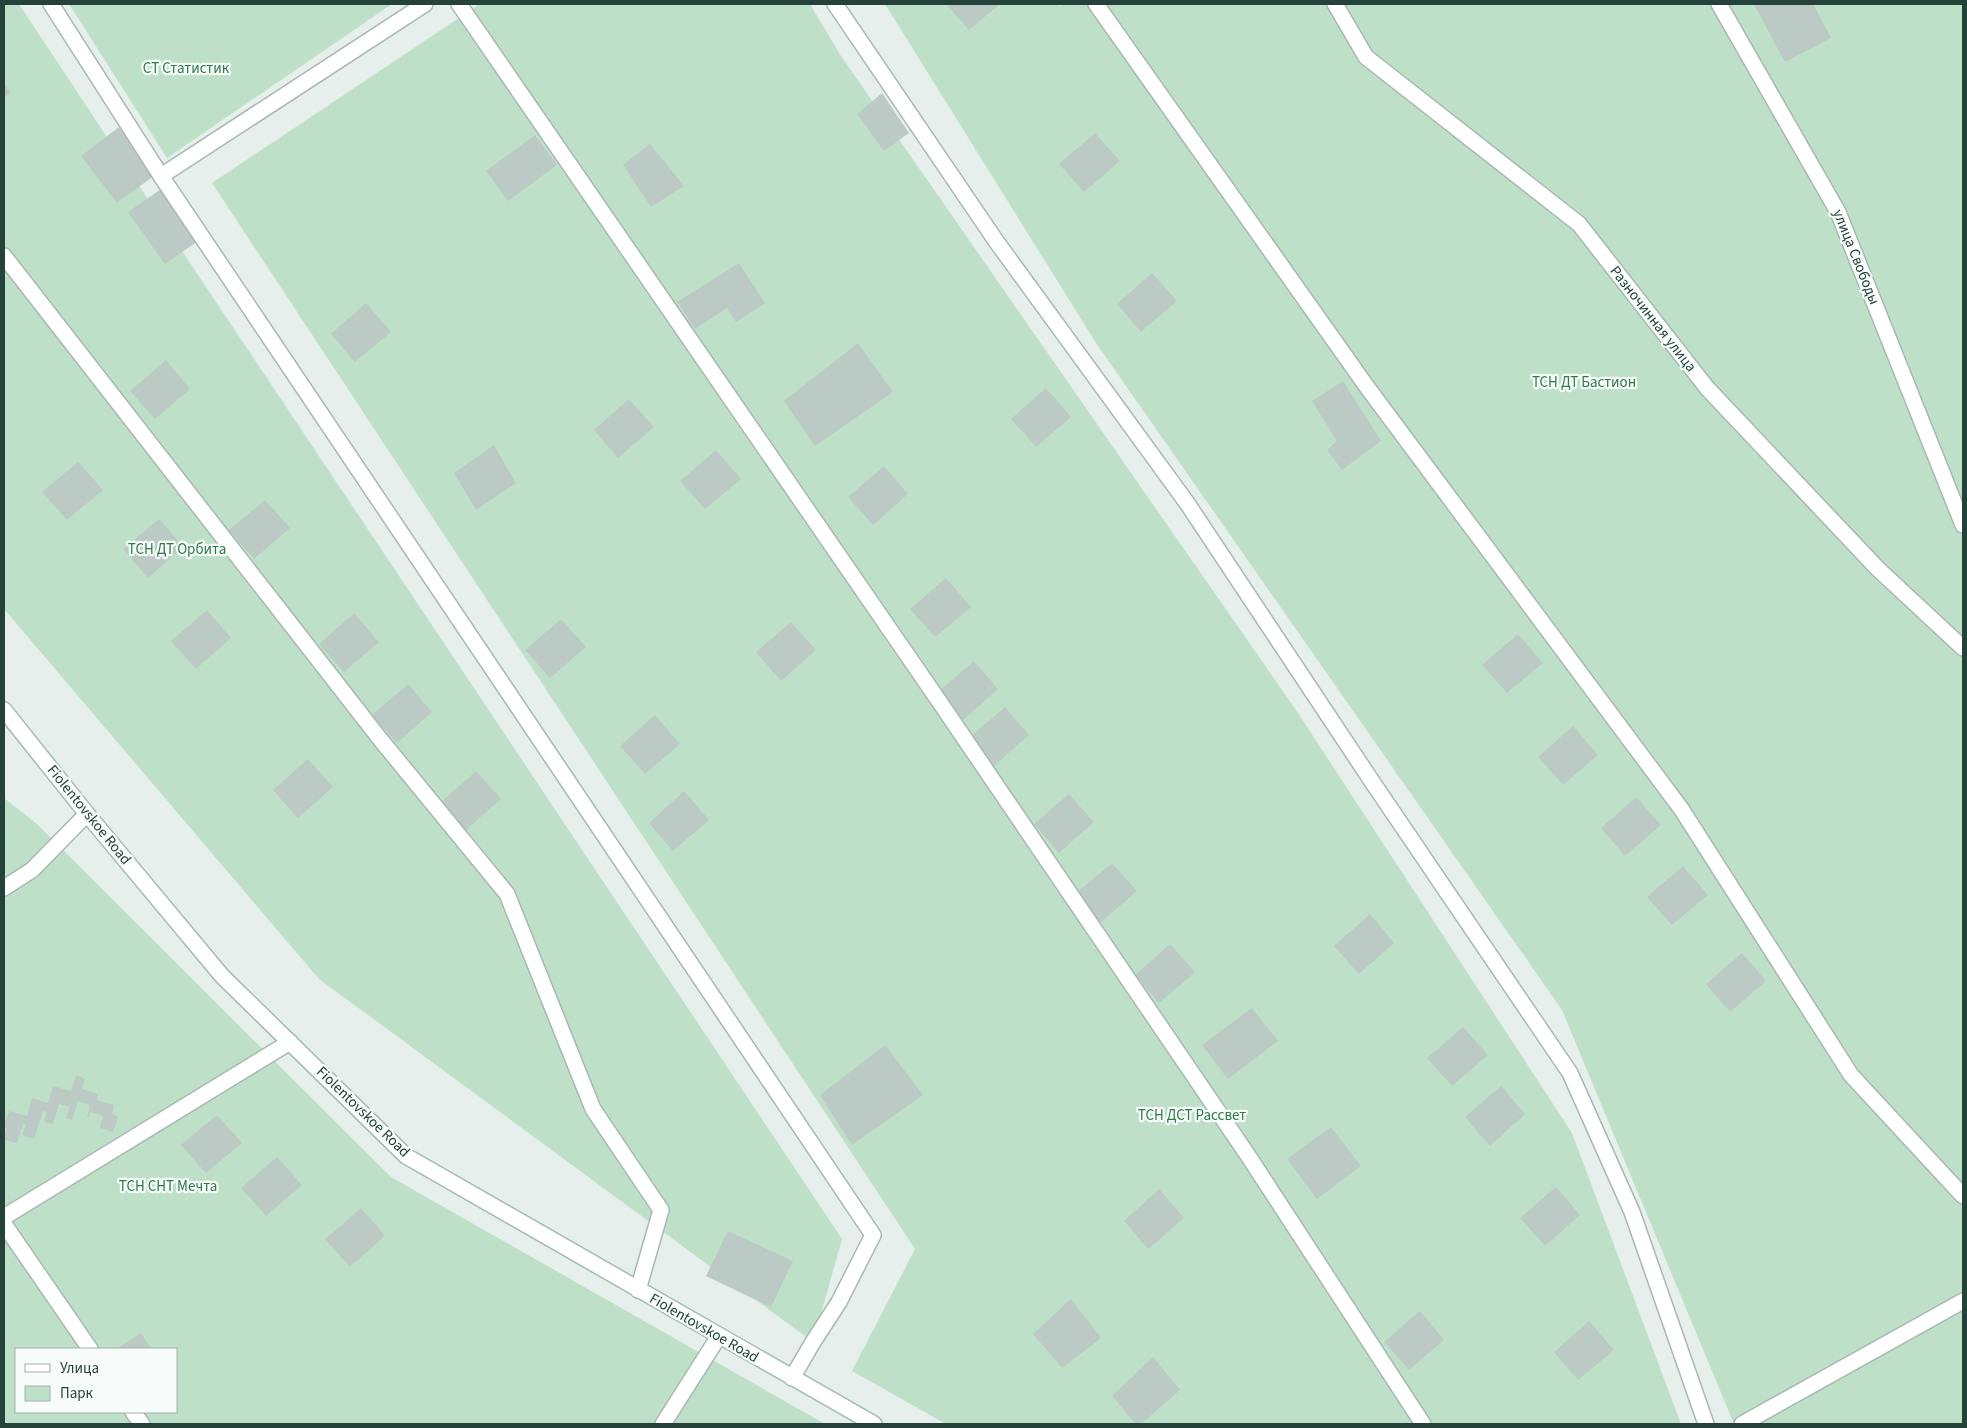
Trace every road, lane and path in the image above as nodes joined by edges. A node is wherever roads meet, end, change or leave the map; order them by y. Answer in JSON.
{"nodes":[{"id":1,"x":51,"y":4,"type":"edge"},
{"id":2,"x":425,"y":4,"type":"edge"},
{"id":3,"x":459,"y":4,"type":"edge"},
{"id":4,"x":835,"y":4,"type":"edge"},
{"id":5,"x":1096,"y":4,"type":"edge"},
{"id":6,"x":1335,"y":4,"type":"edge"},
{"id":7,"x":1719,"y":4,"type":"edge"},
{"id":8,"x":161,"y":176,"type":"junction"},
{"id":9,"x":4,"y":256,"type":"edge"},
{"id":10,"x":1963,"y":525,"type":"edge"},
{"id":11,"x":1963,"y":648,"type":"edge"},
{"id":12,"x":4,"y":710,"type":"edge"},
{"id":13,"x":87,"y":814,"type":"junction"},
{"id":14,"x":4,"y":888,"type":"edge"},
{"id":15,"x":290,"y":1042,"type":"junction"},
{"id":16,"x":1963,"y":1196,"type":"edge"},
{"id":17,"x":4,"y":1217,"type":"edge"},
{"id":18,"x":4,"y":1224,"type":"edge"},
{"id":19,"x":638,"y":1290,"type":"junction"},
{"id":20,"x":1963,"y":1301,"type":"edge"},
{"id":21,"x":720,"y":1336,"type":"junction"},
{"id":22,"x":89,"y":1348,"type":"edge"},
{"id":23,"x":792,"y":1378,"type":"junction"},
{"id":24,"x":134,"y":1413,"type":"edge"},
{"id":25,"x":142,"y":1424,"type":"edge"},
{"id":26,"x":663,"y":1424,"type":"edge"},
{"id":27,"x":874,"y":1424,"type":"edge"},
{"id":28,"x":1423,"y":1424,"type":"edge"},
{"id":29,"x":1706,"y":1424,"type":"edge"},
{"id":30,"x":1742,"y":1424,"type":"edge"}],
"edges":[{"from":1,"to":8,"type":"street"},
{"from":2,"to":8,"type":"street"},
{"from":3,"to":28,"type":"street"},
{"from":4,"to":29,"type":"street"},
{"from":5,"to":16,"type":"street"},
{"from":6,"to":11,"type":"street","name":"Разночинная улица"},
{"from":7,"to":10,"type":"street","name":"улица Свободы"},
{"from":8,"to":23,"type":"street"},
{"from":9,"to":19,"type":"street"},
{"from":12,"to":13,"type":"street","name":"Fiolentovskoe Road"},
{"from":13,"to":14,"type":"street"},
{"from":13,"to":15,"type":"street","name":"Fiolentovskoe Road"},
{"from":15,"to":17,"type":"street"},
{"from":15,"to":19,"type":"street","name":"Fiolentovskoe Road"},
{"from":18,"to":22,"type":"street"},
{"from":19,"to":21,"type":"street","name":"Fiolentovskoe Road"},
{"from":20,"to":30,"type":"street"},
{"from":21,"to":23,"type":"street","name":"Fiolentovskoe Road"},
{"from":21,"to":26,"type":"street"},
{"from":23,"to":27,"type":"street","name":"Fiolentovskoe Road"},
{"from":24,"to":25,"type":"street"}]}
